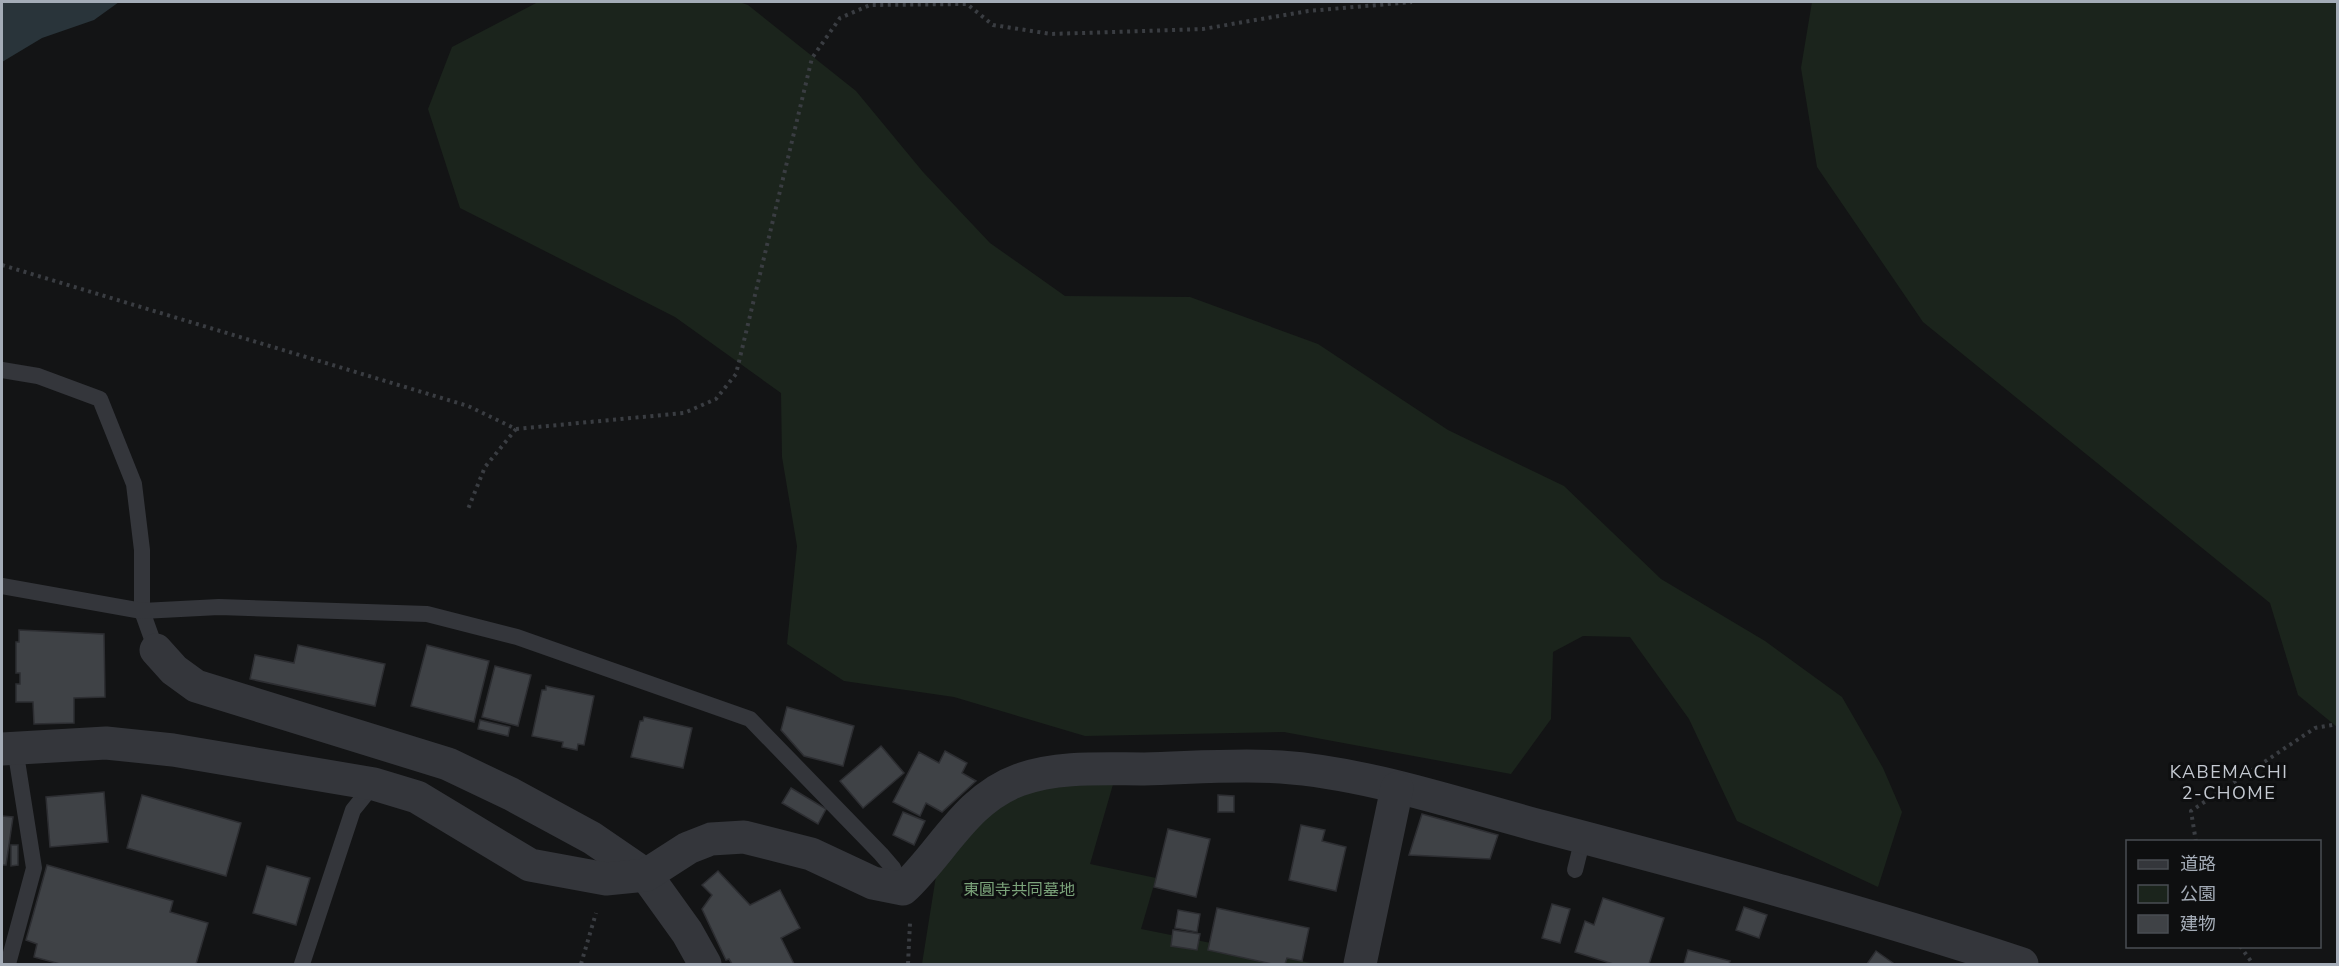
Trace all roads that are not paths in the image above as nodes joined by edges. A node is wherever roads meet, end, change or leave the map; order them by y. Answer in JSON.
{"nodes":[{"id":1,"x":2,"y":370,"type":"edge"},
{"id":2,"x":2,"y":586,"type":"edge"},
{"id":3,"x":142,"y":611,"type":"junction"},
{"id":4,"x":156,"y":650,"type":"joint"},
{"id":5,"x":8,"y":749,"type":"edge"},
{"id":6,"x":374,"y":784,"type":"junction"},
{"id":7,"x":1397,"y":788,"type":"junction"},
{"id":8,"x":1583,"y":837,"type":"junction"},
{"id":9,"x":1575,"y":870,"type":"dead end"},
{"id":10,"x":645,"y":875,"type":"junction"},
{"id":11,"x":903,"y":889,"type":"junction"},
{"id":12,"x":1954,"y":954,"type":"edge"},
{"id":13,"x":8,"y":964,"type":"edge"},
{"id":14,"x":302,"y":964,"type":"edge"},
{"id":15,"x":705,"y":964,"type":"edge"},
{"id":16,"x":1360,"y":964,"type":"edge"},
{"id":17,"x":2022,"y":964,"type":"edge"}],
"edges":[{"from":1,"to":3,"type":"lane"},
{"from":2,"to":3,"type":"lane"},
{"from":3,"to":4,"type":"lane"},
{"from":3,"to":11,"type":"lane"},
{"from":4,"to":10,"type":"street"},
{"from":5,"to":6,"type":"street"},
{"from":5,"to":13,"type":"lane"},
{"from":6,"to":10,"type":"street"},
{"from":6,"to":14,"type":"lane"},
{"from":7,"to":8,"type":"street"},
{"from":7,"to":11,"type":"street"},
{"from":7,"to":16,"type":"street"},
{"from":8,"to":9,"type":"lane"},
{"from":8,"to":12,"type":"street"},
{"from":10,"to":11,"type":"street"},
{"from":10,"to":15,"type":"street"},
{"from":12,"to":17,"type":"street"}]}
